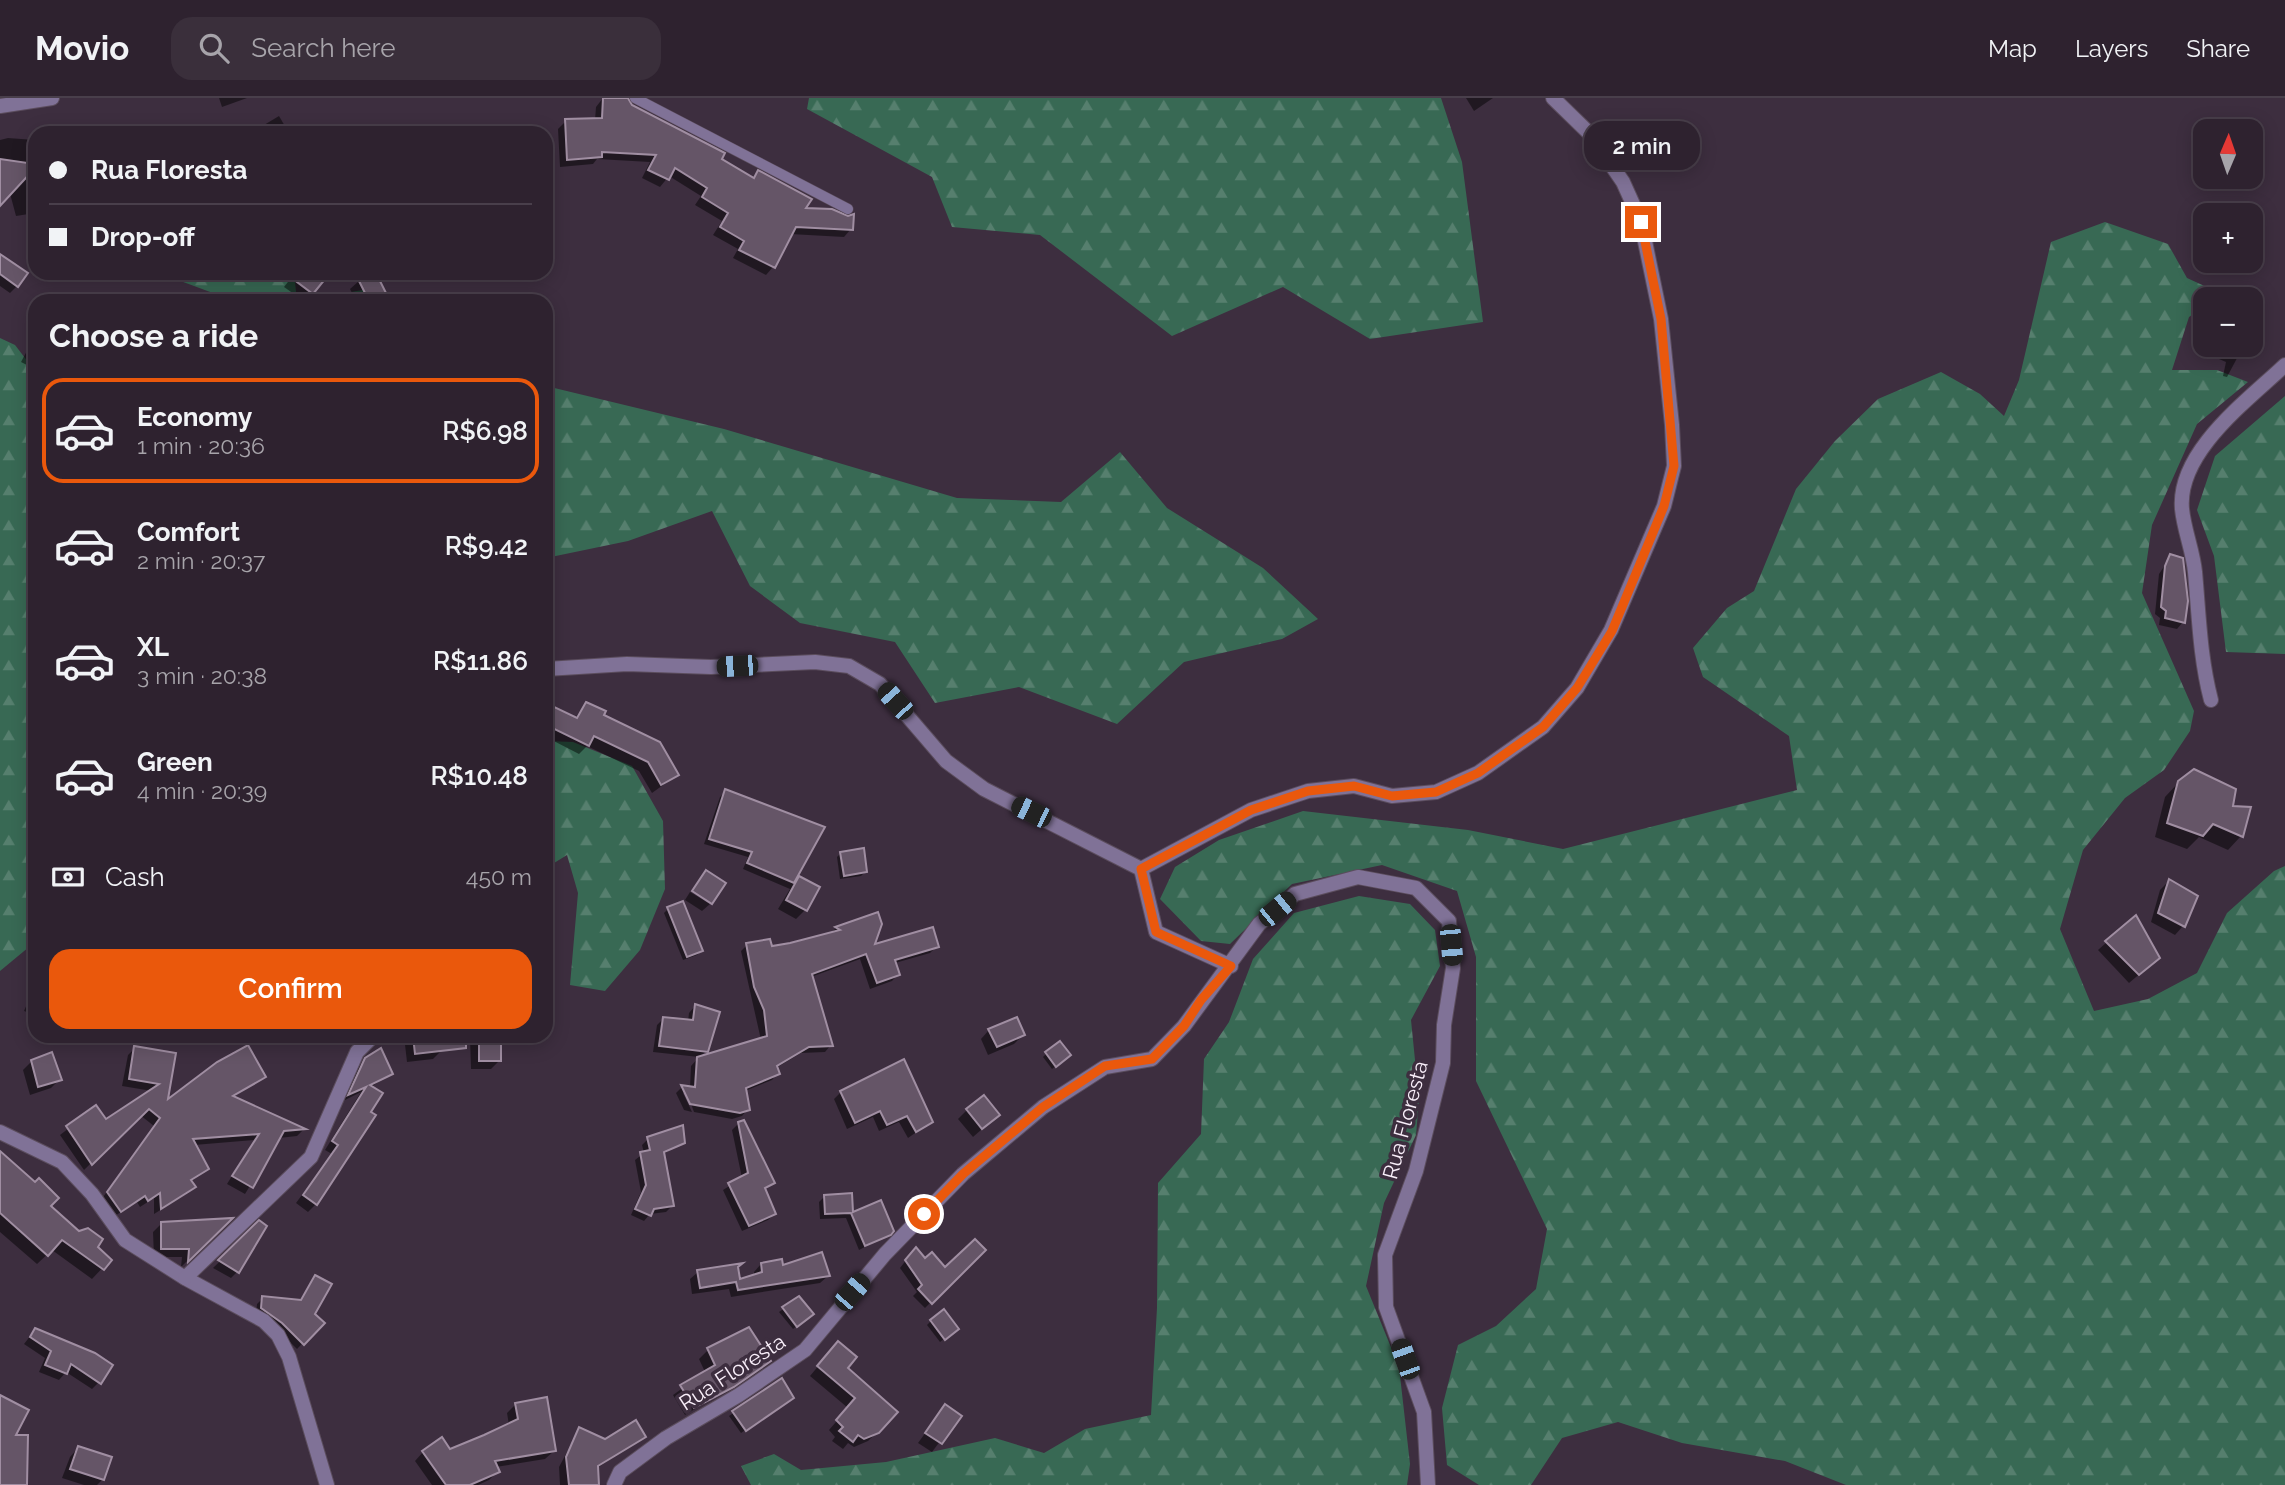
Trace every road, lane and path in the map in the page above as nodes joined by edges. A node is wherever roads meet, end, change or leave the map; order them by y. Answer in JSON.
{"nodes":[{"id":1,"x":52,"y":98,"type":"edge"},
{"id":2,"x":635,"y":98,"type":"edge"},
{"id":3,"x":1553,"y":98,"type":"edge"},
{"id":4,"x":0,"y":106,"type":"edge"},
{"id":5,"x":848,"y":209,"type":"dead end"},
{"id":6,"x":2285,"y":365,"type":"edge"},
{"id":7,"x":553,"y":669,"type":"edge"},
{"id":8,"x":2211,"y":700,"type":"dead end"},
{"id":9,"x":1141,"y":869,"type":"junction"},
{"id":10,"x":1231,"y":966,"type":"junction"},
{"id":11,"x":366,"y":1043,"type":"edge"},
{"id":12,"x":0,"y":1132,"type":"edge"},
{"id":13,"x":185,"y":1278,"type":"junction"},
{"id":14,"x":327,"y":1485,"type":"edge"},
{"id":15,"x":614,"y":1485,"type":"edge"},
{"id":16,"x":1428,"y":1485,"type":"edge"}],
"edges":[{"from":1,"to":4,"type":"street"},
{"from":2,"to":5,"type":"lane"},
{"from":3,"to":9,"type":"street"},
{"from":6,"to":8,"type":"street"},
{"from":7,"to":9,"type":"street"},
{"from":9,"to":10,"type":"street"},
{"from":10,"to":15,"type":"street","name":"Rua Floresta"},
{"from":10,"to":16,"type":"street","name":"Rua Floresta"},
{"from":11,"to":13,"type":"street"},
{"from":12,"to":13,"type":"street"},
{"from":13,"to":14,"type":"street"}]}
